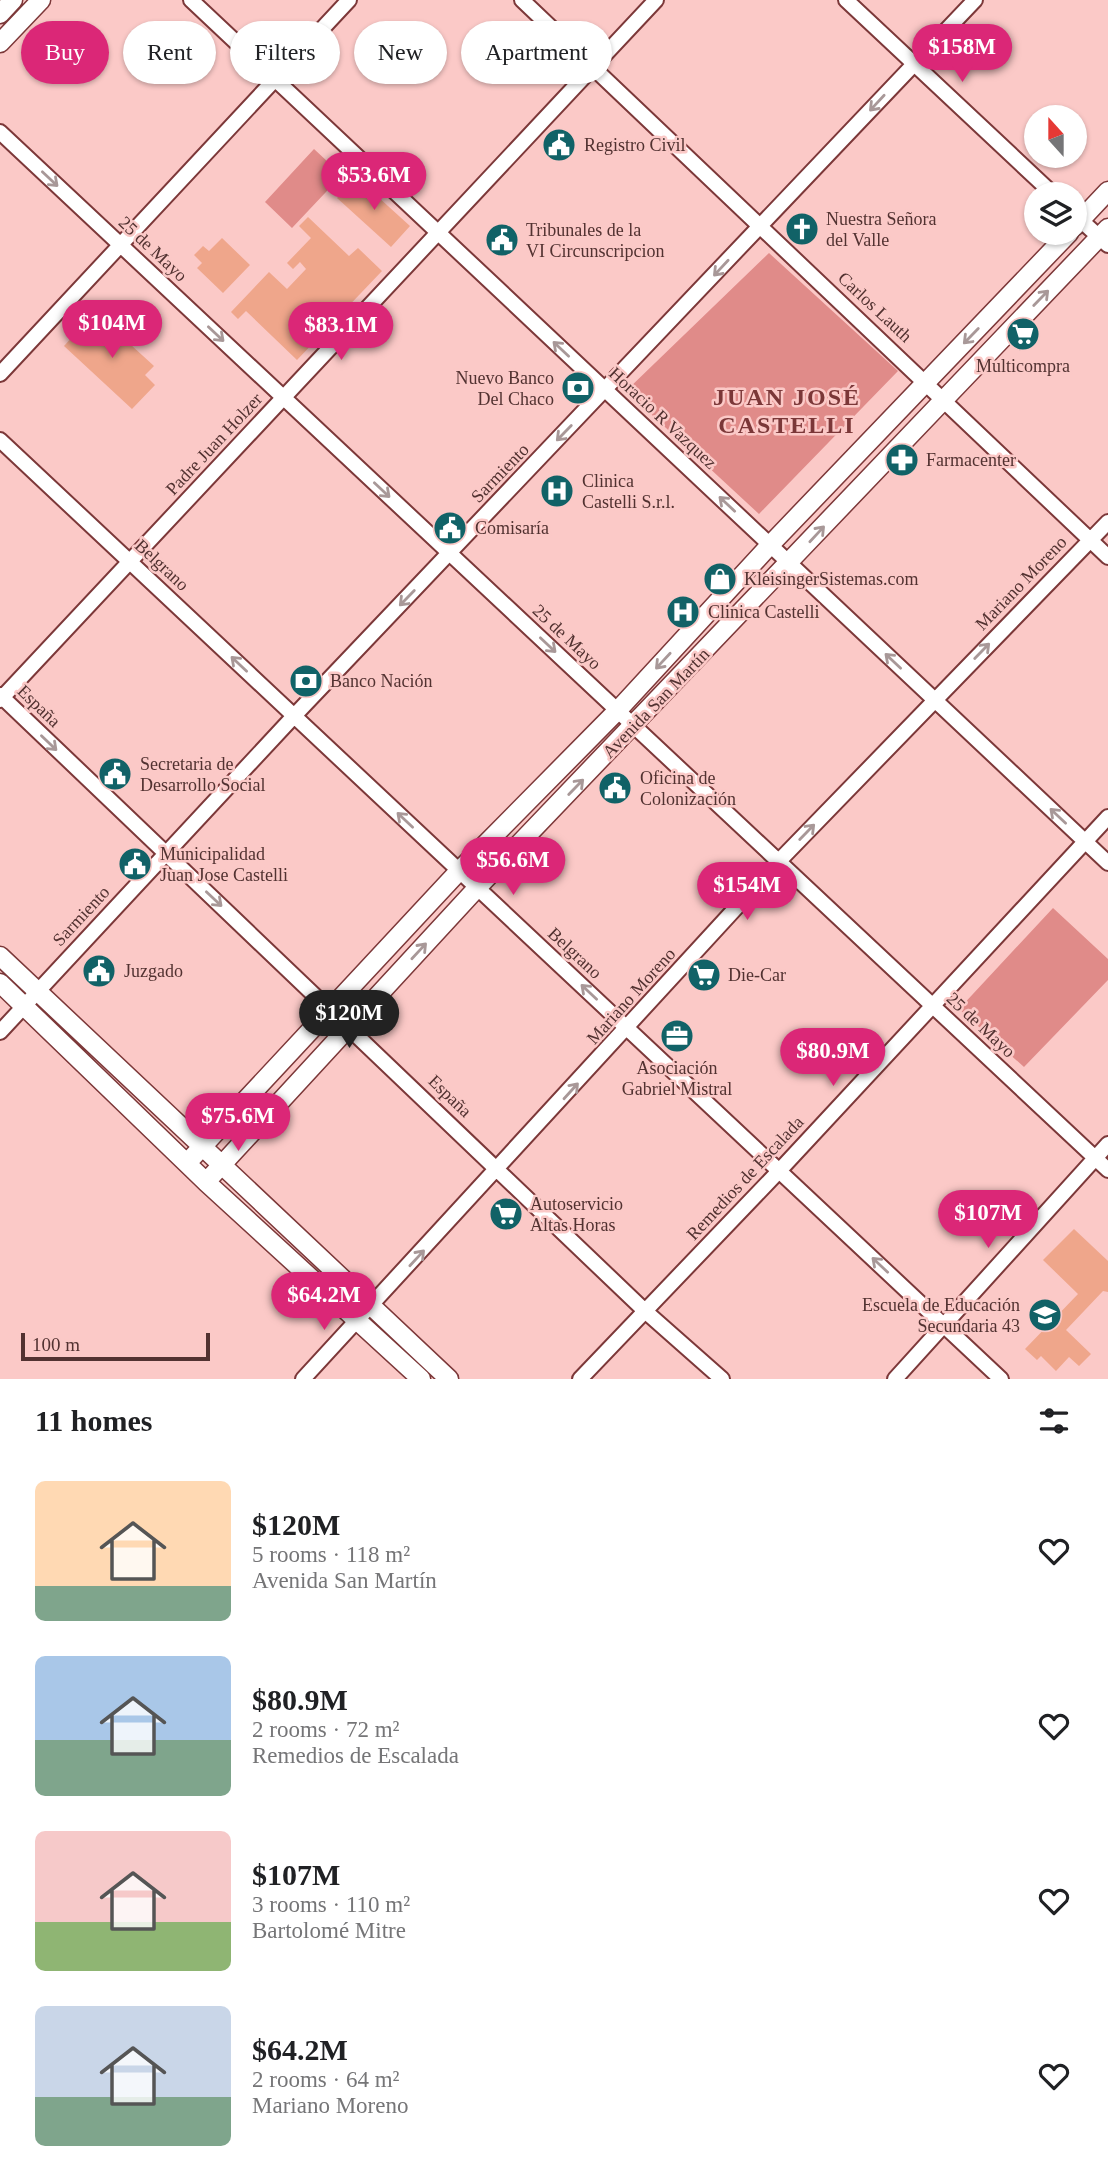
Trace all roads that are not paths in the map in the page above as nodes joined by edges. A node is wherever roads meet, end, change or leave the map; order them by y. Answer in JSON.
{"nodes":[{"id":1,"x":13,"y":0,"type":"edge"},
{"id":2,"x":41,"y":0,"type":"edge"},
{"id":3,"x":191,"y":0,"type":"edge"},
{"id":4,"x":349,"y":0,"type":"edge"},
{"id":5,"x":522,"y":0,"type":"edge"},
{"id":6,"x":656,"y":0,"type":"edge"},
{"id":7,"x":846,"y":0,"type":"edge"},
{"id":8,"x":975,"y":0,"type":"edge"},
{"id":9,"x":0,"y":14,"type":"edge"},
{"id":10,"x":329,"y":21,"type":"edge"},
{"id":11,"x":544,"y":21,"type":"edge"},
{"id":12,"x":230,"y":37,"type":"edge"},
{"id":13,"x":0,"y":44,"type":"edge"},
{"id":14,"x":612,"y":47,"type":"edge"},
{"id":15,"x":914,"y":64,"type":"junction"},
{"id":16,"x":268,"y":84,"type":"edge"},
{"id":17,"x":280,"y":84,"type":"edge"},
{"id":18,"x":578,"y":84,"type":"edge"},
{"id":19,"x":610,"y":84,"type":"edge"},
{"id":20,"x":0,"y":132,"type":"edge"},
{"id":21,"x":1041,"y":182,"type":"edge"},
{"id":22,"x":1108,"y":191,"type":"edge"},
{"id":23,"x":1087,"y":211,"type":"edge"},
{"id":24,"x":761,"y":226,"type":"junction"},
{"id":25,"x":1087,"y":229,"type":"edge"},
{"id":26,"x":438,"y":233,"type":"junction"},
{"id":27,"x":1105,"y":237,"type":"edge"},
{"id":28,"x":120,"y":245,"type":"junction"},
{"id":29,"x":1055,"y":245,"type":"edge"},
{"id":30,"x":0,"y":374,"type":"edge"},
{"id":31,"x":927,"y":382,"type":"junction"},
{"id":32,"x":605,"y":390,"type":"junction"},
{"id":33,"x":284,"y":398,"type":"junction"},
{"id":34,"x":944,"y":400,"type":"junction"},
{"id":35,"x":0,"y":440,"type":"edge"},
{"id":36,"x":1108,"y":522,"type":"edge"},
{"id":37,"x":1090,"y":541,"type":"junction"},
{"id":38,"x":770,"y":545,"type":"junction"},
{"id":39,"x":450,"y":553,"type":"junction"},
{"id":40,"x":1108,"y":557,"type":"edge"},
{"id":41,"x":130,"y":562,"type":"junction"},
{"id":42,"x":790,"y":563,"type":"junction"},
{"id":43,"x":1,"y":697,"type":"edge"},
{"id":44,"x":934,"y":700,"type":"junction"},
{"id":45,"x":618,"y":710,"type":"junction"},
{"id":46,"x":294,"y":716,"type":"junction"},
{"id":47,"x":634,"y":726,"type":"junction"},
{"id":48,"x":1108,"y":817,"type":"edge"},
{"id":49,"x":1085,"y":842,"type":"junction"},
{"id":50,"x":165,"y":854,"type":"junction"},
{"id":51,"x":779,"y":861,"type":"junction"},
{"id":52,"x":1108,"y":863,"type":"edge"},
{"id":53,"x":459,"y":871,"type":"junction"},
{"id":54,"x":477,"y":888,"type":"junction"},
{"id":55,"x":0,"y":956,"type":"edge"},
{"id":56,"x":0,"y":982,"type":"edge"},
{"id":57,"x":38,"y":991,"type":"junction"},
{"id":58,"x":25,"y":1005,"type":"junction"},
{"id":59,"x":933,"y":1006,"type":"junction"},
{"id":60,"x":331,"y":1008,"type":"junction"},
{"id":61,"x":349,"y":1026,"type":"junction"},
{"id":62,"x":628,"y":1029,"type":"junction"},
{"id":63,"x":0,"y":1032,"type":"edge"},
{"id":64,"x":1108,"y":1144,"type":"edge"},
{"id":65,"x":202,"y":1146,"type":"junction"},
{"id":66,"x":1095,"y":1158,"type":"junction"},
{"id":67,"x":187,"y":1163,"type":"junction"},
{"id":68,"x":221,"y":1164,"type":"junction"},
{"id":69,"x":498,"y":1170,"type":"junction"},
{"id":70,"x":1108,"y":1170,"type":"edge"},
{"id":71,"x":779,"y":1171,"type":"junction"},
{"id":72,"x":206,"y":1182,"type":"junction"},
{"id":73,"x":645,"y":1311,"type":"junction"},
{"id":74,"x":365,"y":1315,"type":"junction"},
{"id":75,"x":944,"y":1325,"type":"junction"},
{"id":76,"x":303,"y":1379,"type":"edge"},
{"id":77,"x":421,"y":1379,"type":"edge"},
{"id":78,"x":449,"y":1379,"type":"edge"},
{"id":79,"x":580,"y":1379,"type":"edge"},
{"id":80,"x":722,"y":1379,"type":"edge"},
{"id":81,"x":895,"y":1379,"type":"edge"},
{"id":82,"x":1001,"y":1379,"type":"edge"}],
"edges":[{"from":1,"to":9,"type":"main road"},
{"from":2,"to":13,"type":"main road"},
{"from":3,"to":12,"type":"street","name":"Horacio R Vazquez"},
{"from":4,"to":10,"type":"street"},
{"from":5,"to":11,"type":"street","name":"Carlos Lauth"},
{"from":6,"to":14,"type":"street","name":"Padre Juan Holzer"},
{"from":7,"to":15,"type":"street"},
{"from":8,"to":15,"type":"street","name":"Sarmiento"},
{"from":15,"to":21,"type":"street"},
{"from":15,"to":24,"type":"street","name":"Sarmiento","one_way":true},
{"from":16,"to":28,"type":"street"},
{"from":17,"to":26,"type":"street","name":"Horacio R Vazquez"},
{"from":18,"to":26,"type":"street","name":"Padre Juan Holzer"},
{"from":19,"to":24,"type":"street","name":"Carlos Lauth"},
{"from":20,"to":28,"type":"street","name":"25 de Mayo","one_way":true},
{"from":22,"to":23,"type":"main road","name":"Avenida San Martín"},
{"from":24,"to":31,"type":"street","name":"Carlos Lauth"},
{"from":24,"to":32,"type":"street","name":"Sarmiento","one_way":true},
{"from":25,"to":27,"type":"street"},
{"from":32,"to":26,"type":"street","name":"Horacio R Vazquez","one_way":true},
{"from":26,"to":33,"type":"street","name":"Padre Juan Holzer"},
{"from":34,"to":27,"type":"main road","name":"Avenida San Martín","one_way":true},
{"from":28,"to":30,"type":"street"},
{"from":28,"to":33,"type":"street","name":"25 de Mayo","one_way":true},
{"from":29,"to":31,"type":"main road","name":"Avenida San Martín","one_way":true},
{"from":31,"to":34,"type":"street","name":"Carlos Lauth"},
{"from":31,"to":38,"type":"main road","name":"Avenida San Martín"},
{"from":38,"to":32,"type":"street","name":"Horacio R Vazquez","one_way":true},
{"from":32,"to":39,"type":"street","name":"Sarmiento","one_way":true},
{"from":33,"to":39,"type":"street","name":"25 de Mayo","one_way":true},
{"from":33,"to":41,"type":"street","name":"Padre Juan Holzer"},
{"from":34,"to":37,"type":"street","name":"Carlos Lauth"},
{"from":42,"to":34,"type":"main road","name":"Avenida San Martín","one_way":true},
{"from":35,"to":41,"type":"street","name":"Belgrano"},
{"from":36,"to":37,"type":"street","name":"Mariano Moreno"},
{"from":37,"to":40,"type":"street","name":"Carlos Lauth"},
{"from":44,"to":37,"type":"street","name":"Mariano Moreno","one_way":true},
{"from":38,"to":42,"type":"street","name":"Horacio R Vazquez"},
{"from":38,"to":45,"type":"main road","name":"Avenida San Martín","one_way":true},
{"from":39,"to":45,"type":"street","name":"25 de Mayo","one_way":true},
{"from":39,"to":46,"type":"street","name":"Sarmiento","one_way":true},
{"from":41,"to":43,"type":"street","name":"Padre Juan Holzer"},
{"from":46,"to":41,"type":"street","name":"Belgrano","one_way":true},
{"from":44,"to":42,"type":"street","name":"Horacio R Vazquez","one_way":true},
{"from":42,"to":47,"type":"main road","name":"Avenida San Martín"},
{"from":43,"to":50,"type":"street","name":"España","one_way":true},
{"from":49,"to":44,"type":"street","name":"Horacio R Vazquez","one_way":true},
{"from":51,"to":44,"type":"street","name":"Mariano Moreno","one_way":true},
{"from":45,"to":47,"type":"street","name":"25 de Mayo"},
{"from":45,"to":53,"type":"main road","name":"Avenida San Martín"},
{"from":46,"to":50,"type":"street","name":"Sarmiento"},
{"from":53,"to":46,"type":"street","name":"Belgrano","one_way":true},
{"from":47,"to":51,"type":"street","name":"25 de Mayo"},
{"from":54,"to":47,"type":"main road","name":"Avenida San Martín","one_way":true},
{"from":48,"to":49,"type":"street","name":"Remedios de Escalada"},
{"from":49,"to":52,"type":"street","name":"Horacio R Vazquez"},
{"from":49,"to":59,"type":"street","name":"Remedios de Escalada"},
{"from":50,"to":57,"type":"street","name":"Sarmiento"},
{"from":50,"to":60,"type":"street","name":"España","one_way":true},
{"from":51,"to":59,"type":"street","name":"25 de Mayo"},
{"from":51,"to":62,"type":"street","name":"Mariano Moreno"},
{"from":53,"to":54,"type":"street","name":"Belgrano"},
{"from":53,"to":60,"type":"main road","name":"Avenida San Martín"},
{"from":61,"to":54,"type":"main road","name":"Avenida San Martín","one_way":true},
{"from":62,"to":54,"type":"street","name":"Belgrano","one_way":true},
{"from":55,"to":57,"type":"main road"},
{"from":56,"to":58,"type":"main road"},
{"from":57,"to":58,"type":"street","name":"Sarmiento"},
{"from":57,"to":65,"type":"main road"},
{"from":58,"to":63,"type":"street","name":"Sarmiento"},
{"from":58,"to":67,"type":"main road"},
{"from":59,"to":66,"type":"street","name":"25 de Mayo"},
{"from":59,"to":71,"type":"street","name":"Remedios de Escalada"},
{"from":60,"to":61,"type":"street","name":"España"},
{"from":60,"to":65,"type":"main road","name":"Avenida San Martín"},
{"from":61,"to":68,"type":"main road","name":"Avenida San Martín"},
{"from":61,"to":69,"type":"street","name":"España"},
{"from":69,"to":62,"type":"street","name":"Mariano Moreno","one_way":true},
{"from":62,"to":71,"type":"street","name":"Belgrano"},
{"from":64,"to":66,"type":"street"},
{"from":65,"to":67,"type":"main road","name":"Avenida San Martín"},
{"from":65,"to":68,"type":"main road"},
{"from":66,"to":70,"type":"street","name":"25 de Mayo"},
{"from":66,"to":75,"type":"street"},
{"from":67,"to":72,"type":"main road"},
{"from":68,"to":72,"type":"main road","name":"Avenida San Martín"},
{"from":68,"to":74,"type":"main road"},
{"from":69,"to":73,"type":"street","name":"España"},
{"from":74,"to":69,"type":"street","name":"Mariano Moreno","one_way":true},
{"from":71,"to":73,"type":"street","name":"Remedios de Escalada"},
{"from":75,"to":71,"type":"street","name":"Belgrano","one_way":true},
{"from":72,"to":74,"type":"main road"},
{"from":73,"to":79,"type":"street","name":"Remedios de Escalada"},
{"from":73,"to":80,"type":"street","name":"España"},
{"from":74,"to":76,"type":"street","name":"Mariano Moreno"},
{"from":74,"to":77,"type":"main road"},
{"from":74,"to":78,"type":"main road"},
{"from":75,"to":81,"type":"street"},
{"from":75,"to":82,"type":"street","name":"Belgrano"}]}
